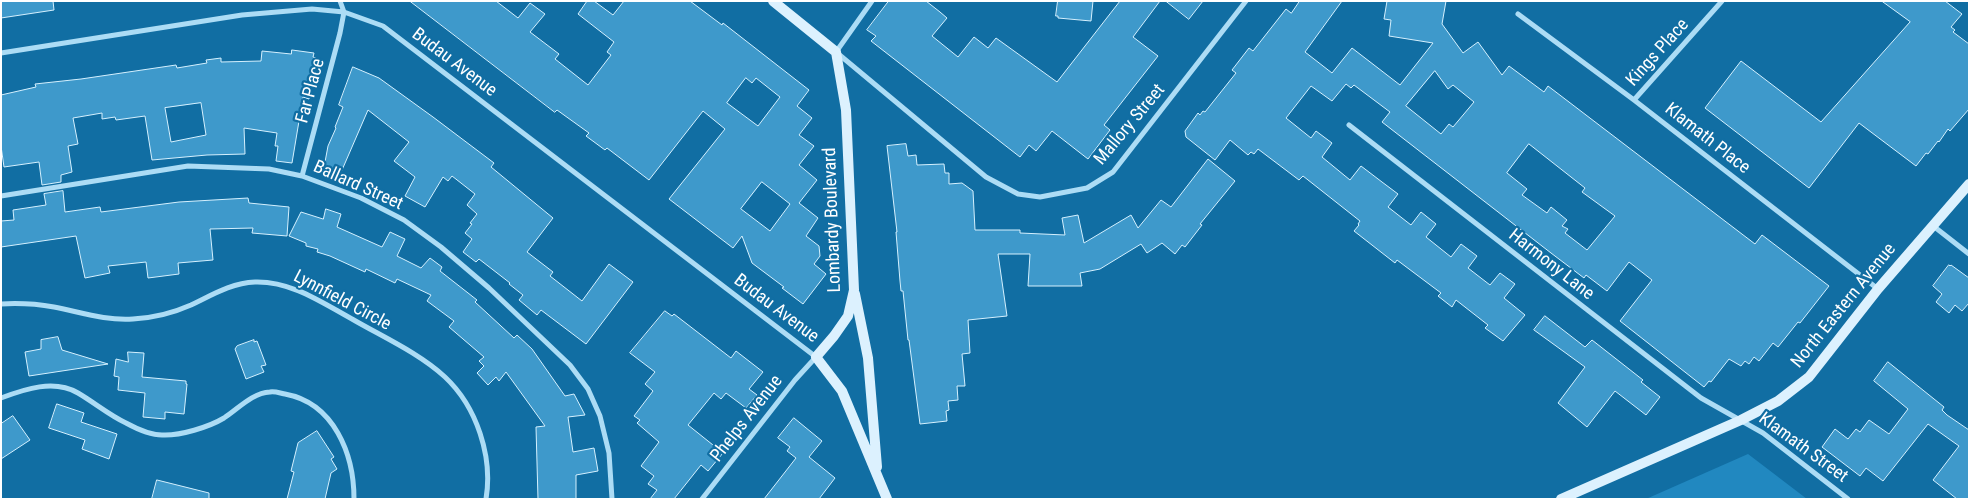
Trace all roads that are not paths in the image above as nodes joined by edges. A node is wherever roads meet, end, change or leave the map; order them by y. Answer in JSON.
{"nodes":[{"id":1,"x":340,"y":1,"type":"edge"},
{"id":2,"x":773,"y":1,"type":"edge"},
{"id":3,"x":872,"y":1,"type":"edge"},
{"id":4,"x":1246,"y":1,"type":"edge"},
{"id":5,"x":1722,"y":1,"type":"edge"},
{"id":6,"x":344,"y":12,"type":"junction"},
{"id":7,"x":1518,"y":14,"type":"dead end"},
{"id":8,"x":836,"y":52,"type":"junction"},
{"id":9,"x":1,"y":53,"type":"edge"},
{"id":10,"x":1634,"y":100,"type":"junction"},
{"id":11,"x":1349,"y":125,"type":"dead end"},
{"id":12,"x":302,"y":176,"type":"junction"},
{"id":13,"x":1969,"y":184,"type":"edge"},
{"id":14,"x":1,"y":196,"type":"edge"},
{"id":15,"x":1932,"y":225,"type":"junction"},
{"id":16,"x":1969,"y":254,"type":"edge"},
{"id":17,"x":1878,"y":289,"type":"junction"},
{"id":18,"x":854,"y":290,"type":"junction"},
{"id":19,"x":1,"y":304,"type":"edge"},
{"id":20,"x":816,"y":357,"type":"junction"},
{"id":21,"x":1,"y":398,"type":"edge"},
{"id":22,"x":1741,"y":420,"type":"junction"},
{"id":23,"x":878,"y":477,"type":"junction"},
{"id":24,"x":354,"y":499,"type":"edge"},
{"id":25,"x":486,"y":499,"type":"edge"},
{"id":26,"x":612,"y":499,"type":"edge"},
{"id":27,"x":702,"y":499,"type":"edge"},
{"id":28,"x":887,"y":499,"type":"edge"},
{"id":29,"x":1562,"y":499,"type":"edge"},
{"id":30,"x":1848,"y":499,"type":"edge"}],
"edges":[{"from":1,"to":6,"type":"street"},
{"from":2,"to":8,"type":"street"},
{"from":3,"to":8,"type":"street"},
{"from":4,"to":8,"type":"street","name":"Mallory Street"},
{"from":5,"to":10,"type":"street","name":"Kings Place"},
{"from":6,"to":9,"type":"street","name":"Budau Avenue"},
{"from":6,"to":12,"type":"street","name":"Far Place"},
{"from":6,"to":20,"type":"street","name":"Budau Avenue"},
{"from":7,"to":10,"type":"street","name":"Klamath Place"},
{"from":8,"to":18,"type":"street","name":"Lombardy Boulevard"},
{"from":10,"to":17,"type":"street","name":"Klamath Place"},
{"from":11,"to":22,"type":"street","name":"Harmony Lane"},
{"from":12,"to":14,"type":"street","name":"Ballard Street"},
{"from":12,"to":26,"type":"street","name":"Ballard Street"},
{"from":13,"to":15,"type":"street","name":"North Eastern Avenue"},
{"from":15,"to":16,"type":"street"},
{"from":15,"to":17,"type":"street","name":"North Eastern Avenue"},
{"from":17,"to":22,"type":"street","name":"North Eastern Avenue"},
{"from":18,"to":20,"type":"street","name":"Lombardy Boulevard"},
{"from":18,"to":23,"type":"street"},
{"from":19,"to":25,"type":"street","name":"Lynnfield Circle"},
{"from":20,"to":23,"type":"street"},
{"from":20,"to":27,"type":"street","name":"Phelps Avenue"},
{"from":21,"to":24,"type":"street"},
{"from":22,"to":29,"type":"street","name":"North Eastern Avenue"},
{"from":22,"to":30,"type":"street","name":"Klamath Street"},
{"from":23,"to":28,"type":"street"}]}
